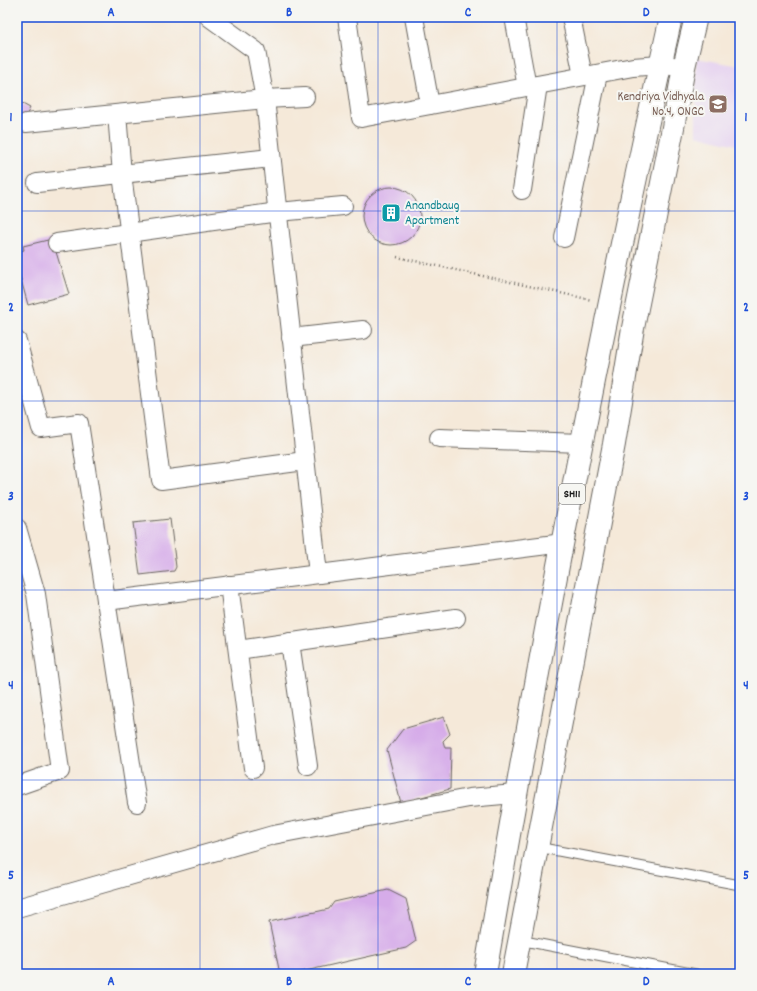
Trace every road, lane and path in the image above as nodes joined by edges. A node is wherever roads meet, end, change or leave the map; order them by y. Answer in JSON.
{"nodes":[{"id":1,"x":209,"y":17,"type":"edge"},
{"id":2,"x":347,"y":17,"type":"edge"},
{"id":3,"x":414,"y":17,"type":"edge"},
{"id":4,"x":514,"y":17,"type":"edge"},
{"id":5,"x":571,"y":17,"type":"edge"},
{"id":6,"x":671,"y":17,"type":"edge"},
{"id":7,"x":696,"y":17,"type":"edge"},
{"id":8,"x":660,"y":65,"type":"junction"},
{"id":9,"x":684,"y":67,"type":"junction"},
{"id":10,"x":590,"y":75,"type":"junction"},
{"id":11,"x":532,"y":86,"type":"junction"},
{"id":12,"x":305,"y":97,"type":"dead end"},
{"id":13,"x":265,"y":99,"type":"junction"},
{"id":14,"x":430,"y":105,"type":"junction"},
{"id":15,"x":117,"y":114,"type":"junction"},
{"id":16,"x":26,"y":123,"type":"dead end"},
{"id":17,"x":271,"y":158,"type":"junction"},
{"id":18,"x":122,"y":174,"type":"junction"},
{"id":19,"x":37,"y":183,"type":"dead end"},
{"id":20,"x":522,"y":190,"type":"dead end"},
{"id":21,"x":343,"y":206,"type":"dead end"},
{"id":22,"x":278,"y":212,"type":"junction"},
{"id":23,"x":129,"y":233,"type":"junction"},
{"id":24,"x":564,"y":238,"type":"dead end"},
{"id":25,"x":57,"y":242,"type":"dead end"},
{"id":26,"x":398,"y":257,"type":"dead end"},
{"id":27,"x":610,"y":304,"type":"junction"},
{"id":28,"x":363,"y":330,"type":"dead end"},
{"id":29,"x":291,"y":338,"type":"junction"},
{"id":30,"x":17,"y":341,"type":"edge"},
{"id":31,"x":24,"y":389,"type":"edge"},
{"id":32,"x":439,"y":438,"type":"dead end"},
{"id":33,"x":582,"y":443,"type":"junction"},
{"id":34,"x":305,"y":461,"type":"junction"},
{"id":35,"x":17,"y":528,"type":"edge"},
{"id":36,"x":563,"y":544,"type":"junction"},
{"id":37,"x":318,"y":574,"type":"junction"},
{"id":38,"x":229,"y":585,"type":"junction"},
{"id":39,"x":106,"y":601,"type":"junction"},
{"id":40,"x":456,"y":618,"type":"dead end"},
{"id":41,"x":290,"y":642,"type":"junction"},
{"id":42,"x":238,"y":650,"type":"junction"},
{"id":43,"x":308,"y":766,"type":"dead end"},
{"id":44,"x":253,"y":768,"type":"dead end"},
{"id":45,"x":17,"y":786,"type":"edge"},
{"id":46,"x":516,"y":794,"type":"junction"},
{"id":47,"x":137,"y":803,"type":"dead end"},
{"id":48,"x":536,"y":847,"type":"junction"},
{"id":49,"x":740,"y":885,"type":"edge"},
{"id":50,"x":17,"y":908,"type":"edge"},
{"id":51,"x":519,"y":940,"type":"junction"},
{"id":52,"x":485,"y":974,"type":"edge"},
{"id":53,"x":513,"y":974,"type":"edge"},
{"id":54,"x":696,"y":974,"type":"edge"}],
"edges":[{"from":1,"to":13,"type":"street"},
{"from":2,"to":14,"type":"street"},
{"from":3,"to":14,"type":"street"},
{"from":4,"to":11,"type":"street"},
{"from":5,"to":10,"type":"street"},
{"from":6,"to":8,"type":"main road","number":"SH11"},
{"from":7,"to":9,"type":"main road","number":"SH11"},
{"from":8,"to":9,"type":"street"},
{"from":8,"to":10,"type":"street"},
{"from":8,"to":27,"type":"main road","number":"SH11"},
{"from":9,"to":48,"type":"main road","number":"SH11"},
{"from":10,"to":11,"type":"street"},
{"from":10,"to":24,"type":"street"},
{"from":11,"to":14,"type":"street"},
{"from":11,"to":20,"type":"street"},
{"from":12,"to":13,"type":"street"},
{"from":13,"to":15,"type":"street"},
{"from":13,"to":17,"type":"street"},
{"from":15,"to":16,"type":"street"},
{"from":15,"to":18,"type":"street"},
{"from":17,"to":18,"type":"street"},
{"from":17,"to":22,"type":"street"},
{"from":18,"to":19,"type":"street"},
{"from":18,"to":23,"type":"street"},
{"from":21,"to":22,"type":"street"},
{"from":22,"to":23,"type":"street"},
{"from":22,"to":29,"type":"street"},
{"from":23,"to":25,"type":"street"},
{"from":23,"to":34,"type":"street"},
{"from":26,"to":27,"type":"path"},
{"from":27,"to":33,"type":"main road","number":"SH11"},
{"from":28,"to":29,"type":"street"},
{"from":29,"to":34,"type":"street"},
{"from":30,"to":31,"type":"street"},
{"from":31,"to":39,"type":"street"},
{"from":32,"to":33,"type":"street"},
{"from":33,"to":36,"type":"main road","number":"SH11"},
{"from":34,"to":37,"type":"street"},
{"from":35,"to":45,"type":"street"},
{"from":36,"to":37,"type":"street"},
{"from":36,"to":46,"type":"main road","number":"SH11"},
{"from":37,"to":38,"type":"street"},
{"from":38,"to":39,"type":"street"},
{"from":38,"to":42,"type":"street"},
{"from":39,"to":47,"type":"street"},
{"from":40,"to":41,"type":"street"},
{"from":41,"to":42,"type":"street"},
{"from":41,"to":43,"type":"street"},
{"from":42,"to":44,"type":"street"},
{"from":46,"to":50,"type":"street"},
{"from":46,"to":52,"type":"main road","number":"SH11"},
{"from":48,"to":49,"type":"lane"},
{"from":48,"to":51,"type":"main road","number":"SH11"},
{"from":51,"to":53,"type":"main road","number":"SH11"},
{"from":51,"to":54,"type":"lane"}]}
